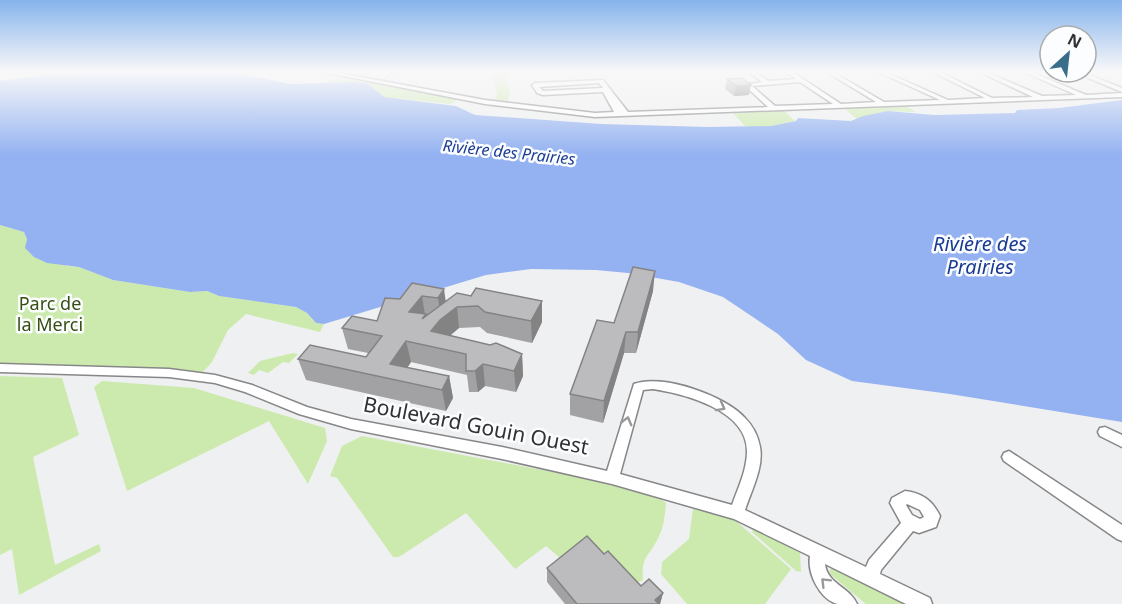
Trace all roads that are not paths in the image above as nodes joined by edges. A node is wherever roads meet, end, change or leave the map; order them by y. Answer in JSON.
{"nodes":[{"id":1,"x":470,"y":99,"type":"edge"},
{"id":2,"x":611,"y":99,"type":"edge"},
{"id":3,"x":763,"y":99,"type":"edge"},
{"id":4,"x":830,"y":99,"type":"edge"},
{"id":5,"x":875,"y":99,"type":"edge"},
{"id":6,"x":983,"y":99,"type":"edge"},
{"id":7,"x":945,"y":100,"type":"joint"},
{"id":8,"x":881,"y":103,"type":"junction"},
{"id":9,"x":839,"y":105,"type":"junction"},
{"id":10,"x":773,"y":108,"type":"junction"},
{"id":11,"x":623,"y":115,"type":"junction"},
{"id":12,"x":0,"y":368,"type":"edge"},
{"id":13,"x":1105,"y":432,"type":"dead end"},
{"id":14,"x":1122,"y":442,"type":"edge"},
{"id":15,"x":1009,"y":457,"type":"dead end"},
{"id":16,"x":612,"y":478,"type":"junction"},
{"id":17,"x":737,"y":513,"type":"junction"},
{"id":18,"x":910,"y":523,"type":"dead end"},
{"id":19,"x":1122,"y":534,"type":"edge"},
{"id":20,"x":818,"y":553,"type":"junction"},
{"id":21,"x":870,"y":578,"type":"junction"},
{"id":22,"x":849,"y":604,"type":"edge"},
{"id":23,"x":924,"y":604,"type":"edge"}],
"edges":[{"from":1,"to":11,"type":"street"},
{"from":2,"to":11,"type":"street"},
{"from":3,"to":10,"type":"street"},
{"from":4,"to":9,"type":"street"},
{"from":5,"to":8,"type":"street"},
{"from":6,"to":7,"type":"street"},
{"from":7,"to":8,"type":"street"},
{"from":8,"to":9,"type":"street"},
{"from":9,"to":10,"type":"street"},
{"from":10,"to":11,"type":"street"},
{"from":12,"to":16,"type":"street","name":"Boulevard Gouin Ouest"},
{"from":13,"to":14,"type":"street"},
{"from":15,"to":19,"type":"street"},
{"from":16,"to":17,"type":"street","name":"Boulevard Gouin Ouest"},
{"from":16,"to":17,"type":"street","one_way":true},
{"from":17,"to":20,"type":"street","name":"Boulevard Gouin Ouest"},
{"from":18,"to":21,"type":"street"},
{"from":20,"to":21,"type":"street","name":"Boulevard Gouin Ouest"},
{"from":22,"to":20,"type":"street","one_way":true},
{"from":21,"to":23,"type":"street","name":"Boulevard Gouin Ouest"}]}
